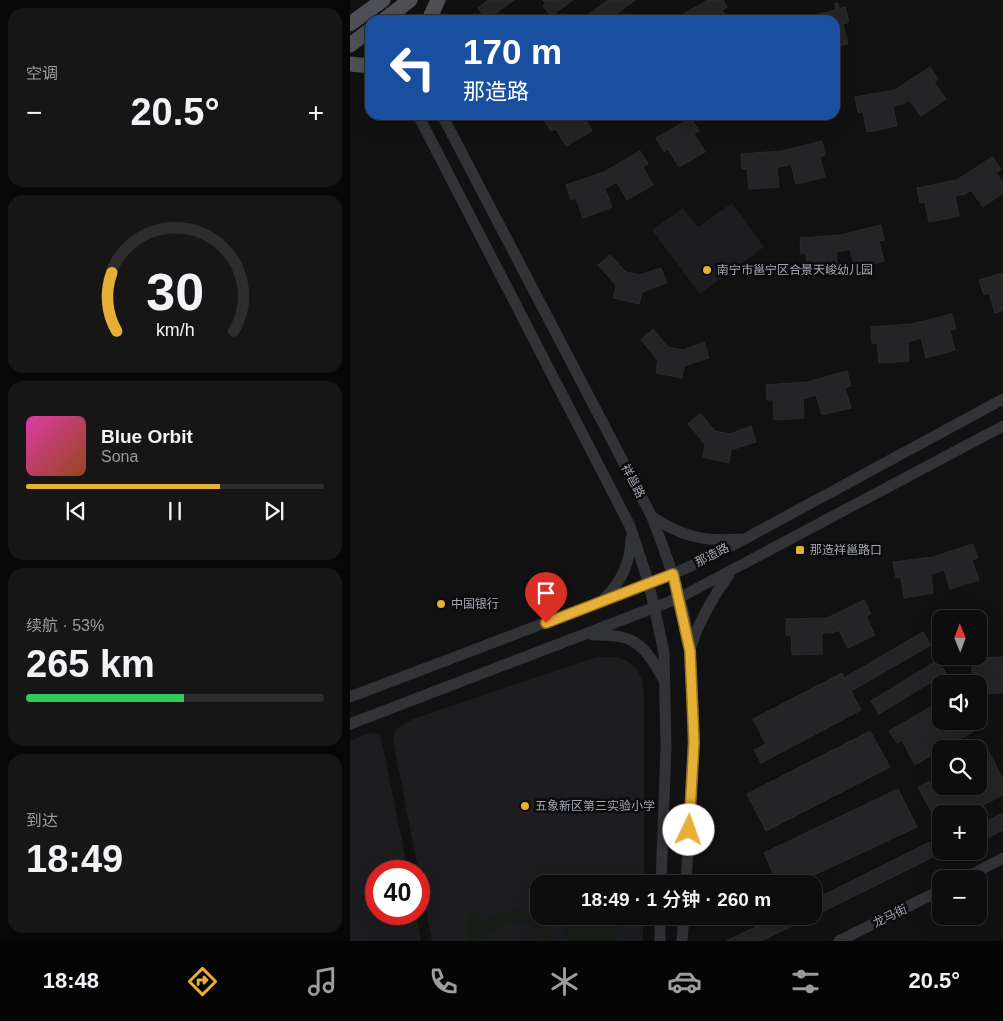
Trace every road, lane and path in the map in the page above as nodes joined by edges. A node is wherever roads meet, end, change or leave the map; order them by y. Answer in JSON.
{"nodes":[{"id":1,"x":410,"y":0,"type":"edge"},
{"id":2,"x":438,"y":0,"type":"edge"},
{"id":3,"x":381,"y":1,"type":"edge"},
{"id":4,"x":369,"y":15,"type":"edge"},
{"id":5,"x":388,"y":15,"type":"edge"},
{"id":6,"x":392,"y":15,"type":"edge"},
{"id":7,"x":431,"y":15,"type":"edge"},
{"id":8,"x":365,"y":19,"type":"edge"},
{"id":9,"x":350,"y":24,"type":"edge"},
{"id":10,"x":365,"y":34,"type":"edge"},
{"id":11,"x":350,"y":45,"type":"edge"},
{"id":12,"x":350,"y":64,"type":"edge"},
{"id":13,"x":365,"y":66,"type":"edge"},
{"id":14,"x":421,"y":120,"type":"edge"},
{"id":15,"x":445,"y":120,"type":"edge"},
{"id":16,"x":1003,"y":399,"type":"edge"},
{"id":17,"x":1003,"y":426,"type":"edge"},
{"id":18,"x":652,"y":517,"type":"junction"},
{"id":19,"x":630,"y":526,"type":"junction"},
{"id":20,"x":743,"y":539,"type":"junction"},
{"id":21,"x":732,"y":571,"type":"junction"},
{"id":22,"x":673,"y":574,"type":"junction"},
{"id":23,"x":649,"y":584,"type":"junction"},
{"id":24,"x":679,"y":598,"type":"junction"},
{"id":25,"x":600,"y":603,"type":"junction"},
{"id":26,"x":655,"y":608,"type":"junction"},
{"id":27,"x":585,"y":635,"type":"junction"},
{"id":28,"x":690,"y":651,"type":"junction"},
{"id":29,"x":665,"y":684,"type":"junction"},
{"id":30,"x":350,"y":697,"type":"edge"},
{"id":31,"x":350,"y":724,"type":"edge"},
{"id":32,"x":1003,"y":858,"type":"edge"},
{"id":33,"x":980,"y":870,"type":"edge"},
{"id":34,"x":662,"y":875,"type":"edge"},
{"id":35,"x":687,"y":875,"type":"edge"},
{"id":36,"x":932,"y":894,"type":"edge"},
{"id":37,"x":660,"y":925,"type":"edge"},
{"id":38,"x":683,"y":925,"type":"edge"},
{"id":39,"x":660,"y":941,"type":"edge"},
{"id":40,"x":682,"y":941,"type":"edge"},
{"id":41,"x":839,"y":941,"type":"edge"}],
"edges":[{"from":1,"to":6,"type":"main road"},
{"from":2,"to":7,"type":"main road"},
{"from":3,"to":4,"type":"main road"},
{"from":3,"to":5,"type":"street"},
{"from":8,"to":9,"type":"main road"},
{"from":10,"to":11,"type":"main road"},
{"from":12,"to":13,"type":"main road"},
{"from":14,"to":19,"type":"street","name":"祥邕路"},
{"from":15,"to":18,"type":"street","name":"祥邕路"},
{"from":16,"to":20,"type":"street","name":"那造路"},
{"from":17,"to":21,"type":"street","name":"那造路"},
{"from":18,"to":20,"type":"street"},
{"from":18,"to":22,"type":"street","name":"祥邕路"},
{"from":19,"to":23,"type":"street","name":"祥邕路"},
{"from":19,"to":25,"type":"street"},
{"from":20,"to":22,"type":"street","name":"那造路"},
{"from":21,"to":24,"type":"street","name":"那造路"},
{"from":21,"to":28,"type":"street"},
{"from":22,"to":23,"type":"street","name":"那造路"},
{"from":22,"to":24,"type":"street","name":"祥邕路"},
{"from":23,"to":25,"type":"street","name":"那造路"},
{"from":23,"to":26,"type":"street","name":"祥邕路"},
{"from":24,"to":26,"type":"street","name":"那造路"},
{"from":24,"to":28,"type":"street","name":"祥邕路"},
{"from":25,"to":30,"type":"street","name":"那造路"},
{"from":26,"to":27,"type":"street","name":"那造路"},
{"from":26,"to":29,"type":"street","name":"祥邕路"},
{"from":27,"to":29,"type":"street"},
{"from":27,"to":31,"type":"street","name":"那造路"},
{"from":28,"to":35,"type":"street","name":"祥邕路"},
{"from":29,"to":34,"type":"street","name":"祥邕路"},
{"from":32,"to":33,"type":"street"},
{"from":36,"to":41,"type":"street","name":"龙马街"},
{"from":37,"to":39,"type":"street"},
{"from":38,"to":40,"type":"street"}]}
